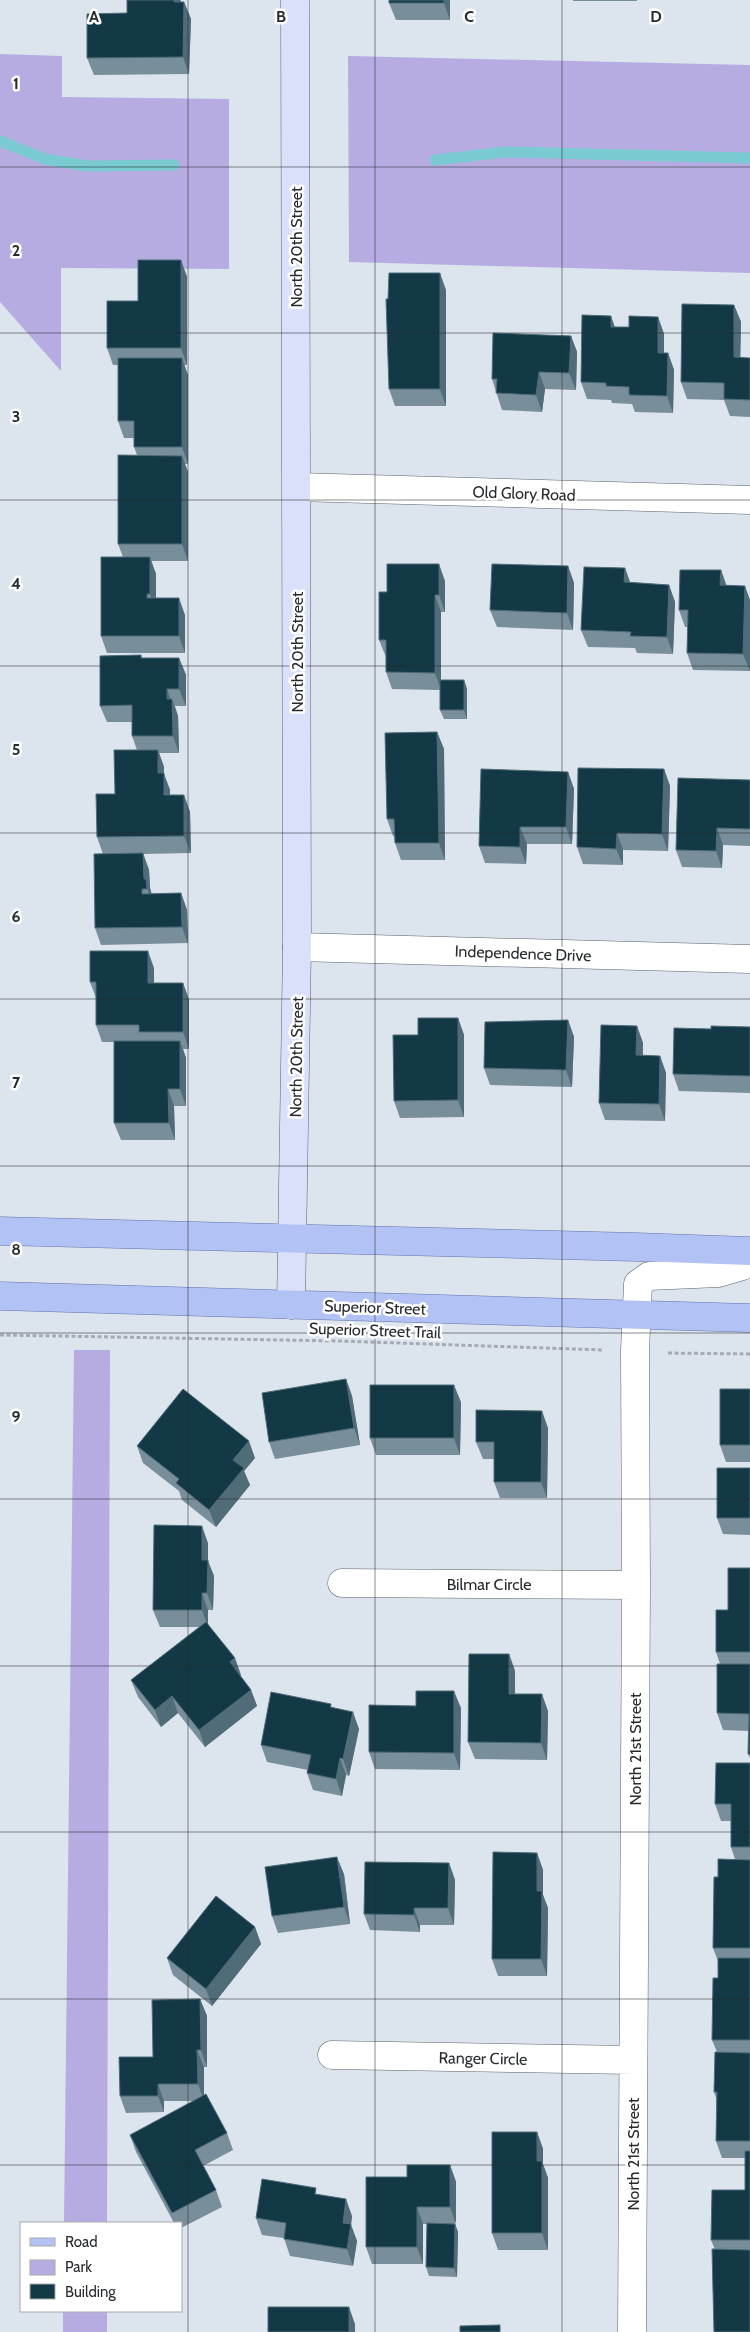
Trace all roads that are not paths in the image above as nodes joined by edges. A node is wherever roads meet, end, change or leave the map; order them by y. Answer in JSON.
{"nodes":[{"id":1,"x":294,"y":0,"type":"edge"},
{"id":2,"x":297,"y":487,"type":"junction"},
{"id":3,"x":750,"y":500,"type":"edge"},
{"id":4,"x":297,"y":947,"type":"junction"},
{"id":5,"x":750,"y":959,"type":"edge"},
{"id":6,"x":0,"y":1231,"type":"edge"},
{"id":7,"x":294,"y":1239,"type":"junction"},
{"id":8,"x":750,"y":1252,"type":"edge"},
{"id":9,"x":750,"y":1260,"type":"edge"},
{"id":10,"x":0,"y":1296,"type":"edge"},
{"id":11,"x":292,"y":1305,"type":"junction"},
{"id":12,"x":636,"y":1315,"type":"junction"},
{"id":13,"x":750,"y":1318,"type":"edge"},
{"id":14,"x":342,"y":1583,"type":"dead end"},
{"id":15,"x":636,"y":1585,"type":"junction"},
{"id":16,"x":332,"y":2055,"type":"dead end"},
{"id":17,"x":633,"y":2060,"type":"junction"},
{"id":18,"x":632,"y":2332,"type":"edge"}],
"edges":[{"from":1,"to":2,"type":"street","name":"North 20th Street"},
{"from":2,"to":3,"type":"street","name":"Old Glory Road"},
{"from":2,"to":4,"type":"street","name":"North 20th Street"},
{"from":4,"to":5,"type":"street","name":"Independence Drive"},
{"from":4,"to":7,"type":"street","name":"North 20th Street"},
{"from":6,"to":7,"type":"main road"},
{"from":7,"to":8,"type":"main road"},
{"from":7,"to":11,"type":"street","name":"North 20th Street"},
{"from":9,"to":12,"type":"street","name":"North 21st Street"},
{"from":10,"to":11,"type":"main road","name":"Superior Street"},
{"from":11,"to":12,"type":"main road","name":"Superior Street"},
{"from":12,"to":13,"type":"main road","name":"Superior Street"},
{"from":12,"to":15,"type":"street","name":"North 21st Street"},
{"from":14,"to":15,"type":"street","name":"Bilmar Circle"},
{"from":15,"to":17,"type":"street","name":"North 21st Street"},
{"from":16,"to":17,"type":"street","name":"Ranger Circle"},
{"from":17,"to":18,"type":"street","name":"North 21st Street"}]}
